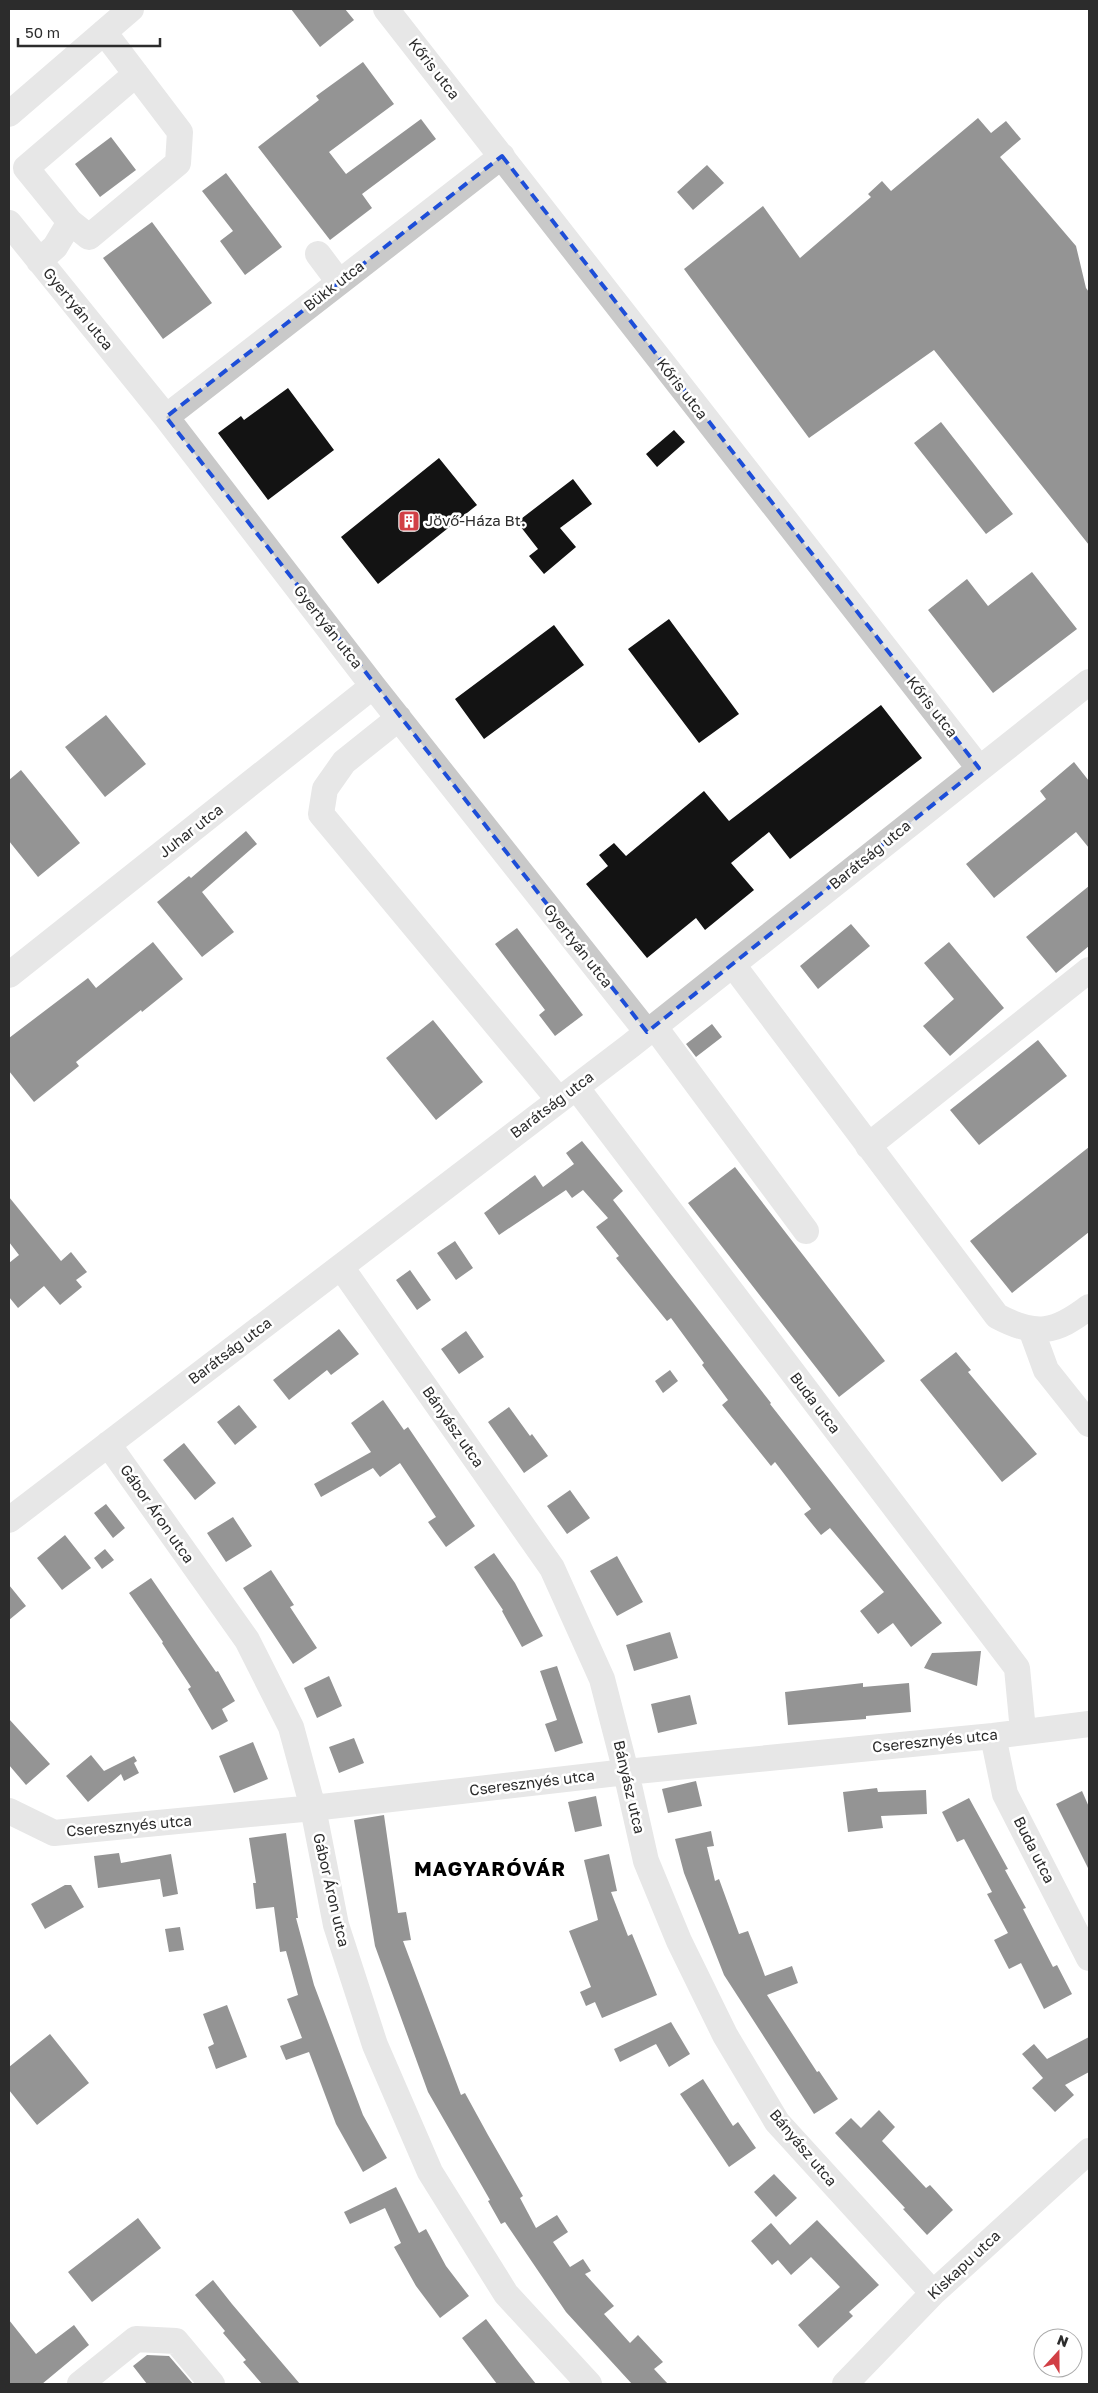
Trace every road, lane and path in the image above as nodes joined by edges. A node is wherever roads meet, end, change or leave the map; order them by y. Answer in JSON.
{"nodes":[{"id":1,"x":131,"y":9,"type":"edge"},
{"id":2,"x":386,"y":9,"type":"edge"},
{"id":3,"x":104,"y":32,"type":"junction"},
{"id":4,"x":136,"y":74,"type":"junction"},
{"id":5,"x":9,"y":114,"type":"edge"},
{"id":6,"x":502,"y":156,"type":"junction"},
{"id":7,"x":70,"y":222,"type":"junction"},
{"id":8,"x":9,"y":223,"type":"edge"},
{"id":9,"x":318,"y":254,"type":"dead end"},
{"id":10,"x":39,"y":261,"type":"junction"},
{"id":11,"x":339,"y":282,"type":"junction"},
{"id":12,"x":166,"y":417,"type":"junction"},
{"id":13,"x":374,"y":686,"type":"junction"},
{"id":14,"x":1087,"y":689,"type":"edge"},
{"id":15,"x":398,"y":718,"type":"junction"},
{"id":16,"x":979,"y":768,"type":"junction"},
{"id":17,"x":733,"y":965,"type":"junction"},
{"id":18,"x":1089,"y":970,"type":"edge"},
{"id":19,"x":9,"y":974,"type":"edge"},
{"id":20,"x":651,"y":1029,"type":"junction"},
{"id":21,"x":567,"y":1094,"type":"junction"},
{"id":22,"x":868,"y":1146,"type":"junction"},
{"id":23,"x":806,"y":1232,"type":"dead end"},
{"id":24,"x":341,"y":1267,"type":"junction"},
{"id":25,"x":1089,"y":1307,"type":"edge"},
{"id":26,"x":1031,"y":1329,"type":"junction"},
{"id":27,"x":1089,"y":1424,"type":"edge"},
{"id":28,"x":108,"y":1444,"type":"junction"},
{"id":29,"x":9,"y":1520,"type":"edge"},
{"id":30,"x":1089,"y":1724,"type":"edge"},
{"id":31,"x":1022,"y":1731,"type":"junction"},
{"id":32,"x":993,"y":1736,"type":"junction"},
{"id":33,"x":626,"y":1772,"type":"junction"},
{"id":34,"x":313,"y":1808,"type":"junction"},
{"id":35,"x":9,"y":1811,"type":"edge"},
{"id":36,"x":1089,"y":1958,"type":"edge"},
{"id":37,"x":1089,"y":2151,"type":"edge"},
{"id":38,"x":932,"y":2293,"type":"junction"},
{"id":39,"x":80,"y":2384,"type":"edge"},
{"id":40,"x":212,"y":2384,"type":"edge"},
{"id":41,"x":589,"y":2384,"type":"edge"},
{"id":42,"x":845,"y":2384,"type":"edge"}],
"edges":[{"from":1,"to":3,"type":"street"},
{"from":2,"to":6,"type":"street","name":"Kőris utca"},
{"from":3,"to":4,"type":"street"},
{"from":3,"to":5,"type":"street"},
{"from":4,"to":7,"type":"street"},
{"from":4,"to":7,"type":"street"},
{"from":6,"to":11,"type":"street","name":"Bükk utca"},
{"from":6,"to":16,"type":"street","name":"Kőris utca"},
{"from":7,"to":10,"type":"street"},
{"from":8,"to":10,"type":"street","name":"Gyertyán utca"},
{"from":9,"to":11,"type":"street"},
{"from":10,"to":12,"type":"street","name":"Gyertyán utca"},
{"from":11,"to":12,"type":"street","name":"Bükk utca"},
{"from":12,"to":13,"type":"street","name":"Gyertyán utca"},
{"from":13,"to":15,"type":"street","name":"Gyertyán utca"},
{"from":13,"to":19,"type":"street","name":"Juhar utca"},
{"from":14,"to":16,"type":"street","name":"Barátság utca"},
{"from":15,"to":20,"type":"street","name":"Gyertyán utca"},
{"from":15,"to":21,"type":"street","name":"Buda utca"},
{"from":16,"to":17,"type":"street","name":"Barátság utca"},
{"from":17,"to":20,"type":"street","name":"Barátság utca"},
{"from":17,"to":22,"type":"street"},
{"from":18,"to":22,"type":"street"},
{"from":20,"to":21,"type":"street","name":"Barátság utca"},
{"from":20,"to":23,"type":"street","name":"Gyertyán utca"},
{"from":21,"to":24,"type":"street","name":"Barátság utca"},
{"from":21,"to":31,"type":"street","name":"Buda utca"},
{"from":22,"to":26,"type":"street"},
{"from":24,"to":28,"type":"street","name":"Barátság utca"},
{"from":24,"to":33,"type":"street","name":"Bányász utca"},
{"from":25,"to":26,"type":"street"},
{"from":26,"to":27,"type":"street"},
{"from":28,"to":29,"type":"street","name":"Barátság utca"},
{"from":28,"to":34,"type":"street","name":"Gábor Áron utca"},
{"from":30,"to":31,"type":"street","name":"Cseresznyés utca"},
{"from":31,"to":32,"type":"street","name":"Cseresznyés utca"},
{"from":32,"to":33,"type":"street","name":"Cseresznyés utca"},
{"from":32,"to":36,"type":"street","name":"Buda utca"},
{"from":33,"to":34,"type":"street","name":"Cseresznyés utca"},
{"from":33,"to":38,"type":"street","name":"Bányász utca"},
{"from":34,"to":35,"type":"street","name":"Cseresznyés utca"},
{"from":34,"to":41,"type":"street","name":"Gábor Áron utca"},
{"from":37,"to":38,"type":"street","name":"Kiskapu utca"},
{"from":38,"to":42,"type":"street","name":"Kiskapu utca"},
{"from":39,"to":40,"type":"street"}]}
